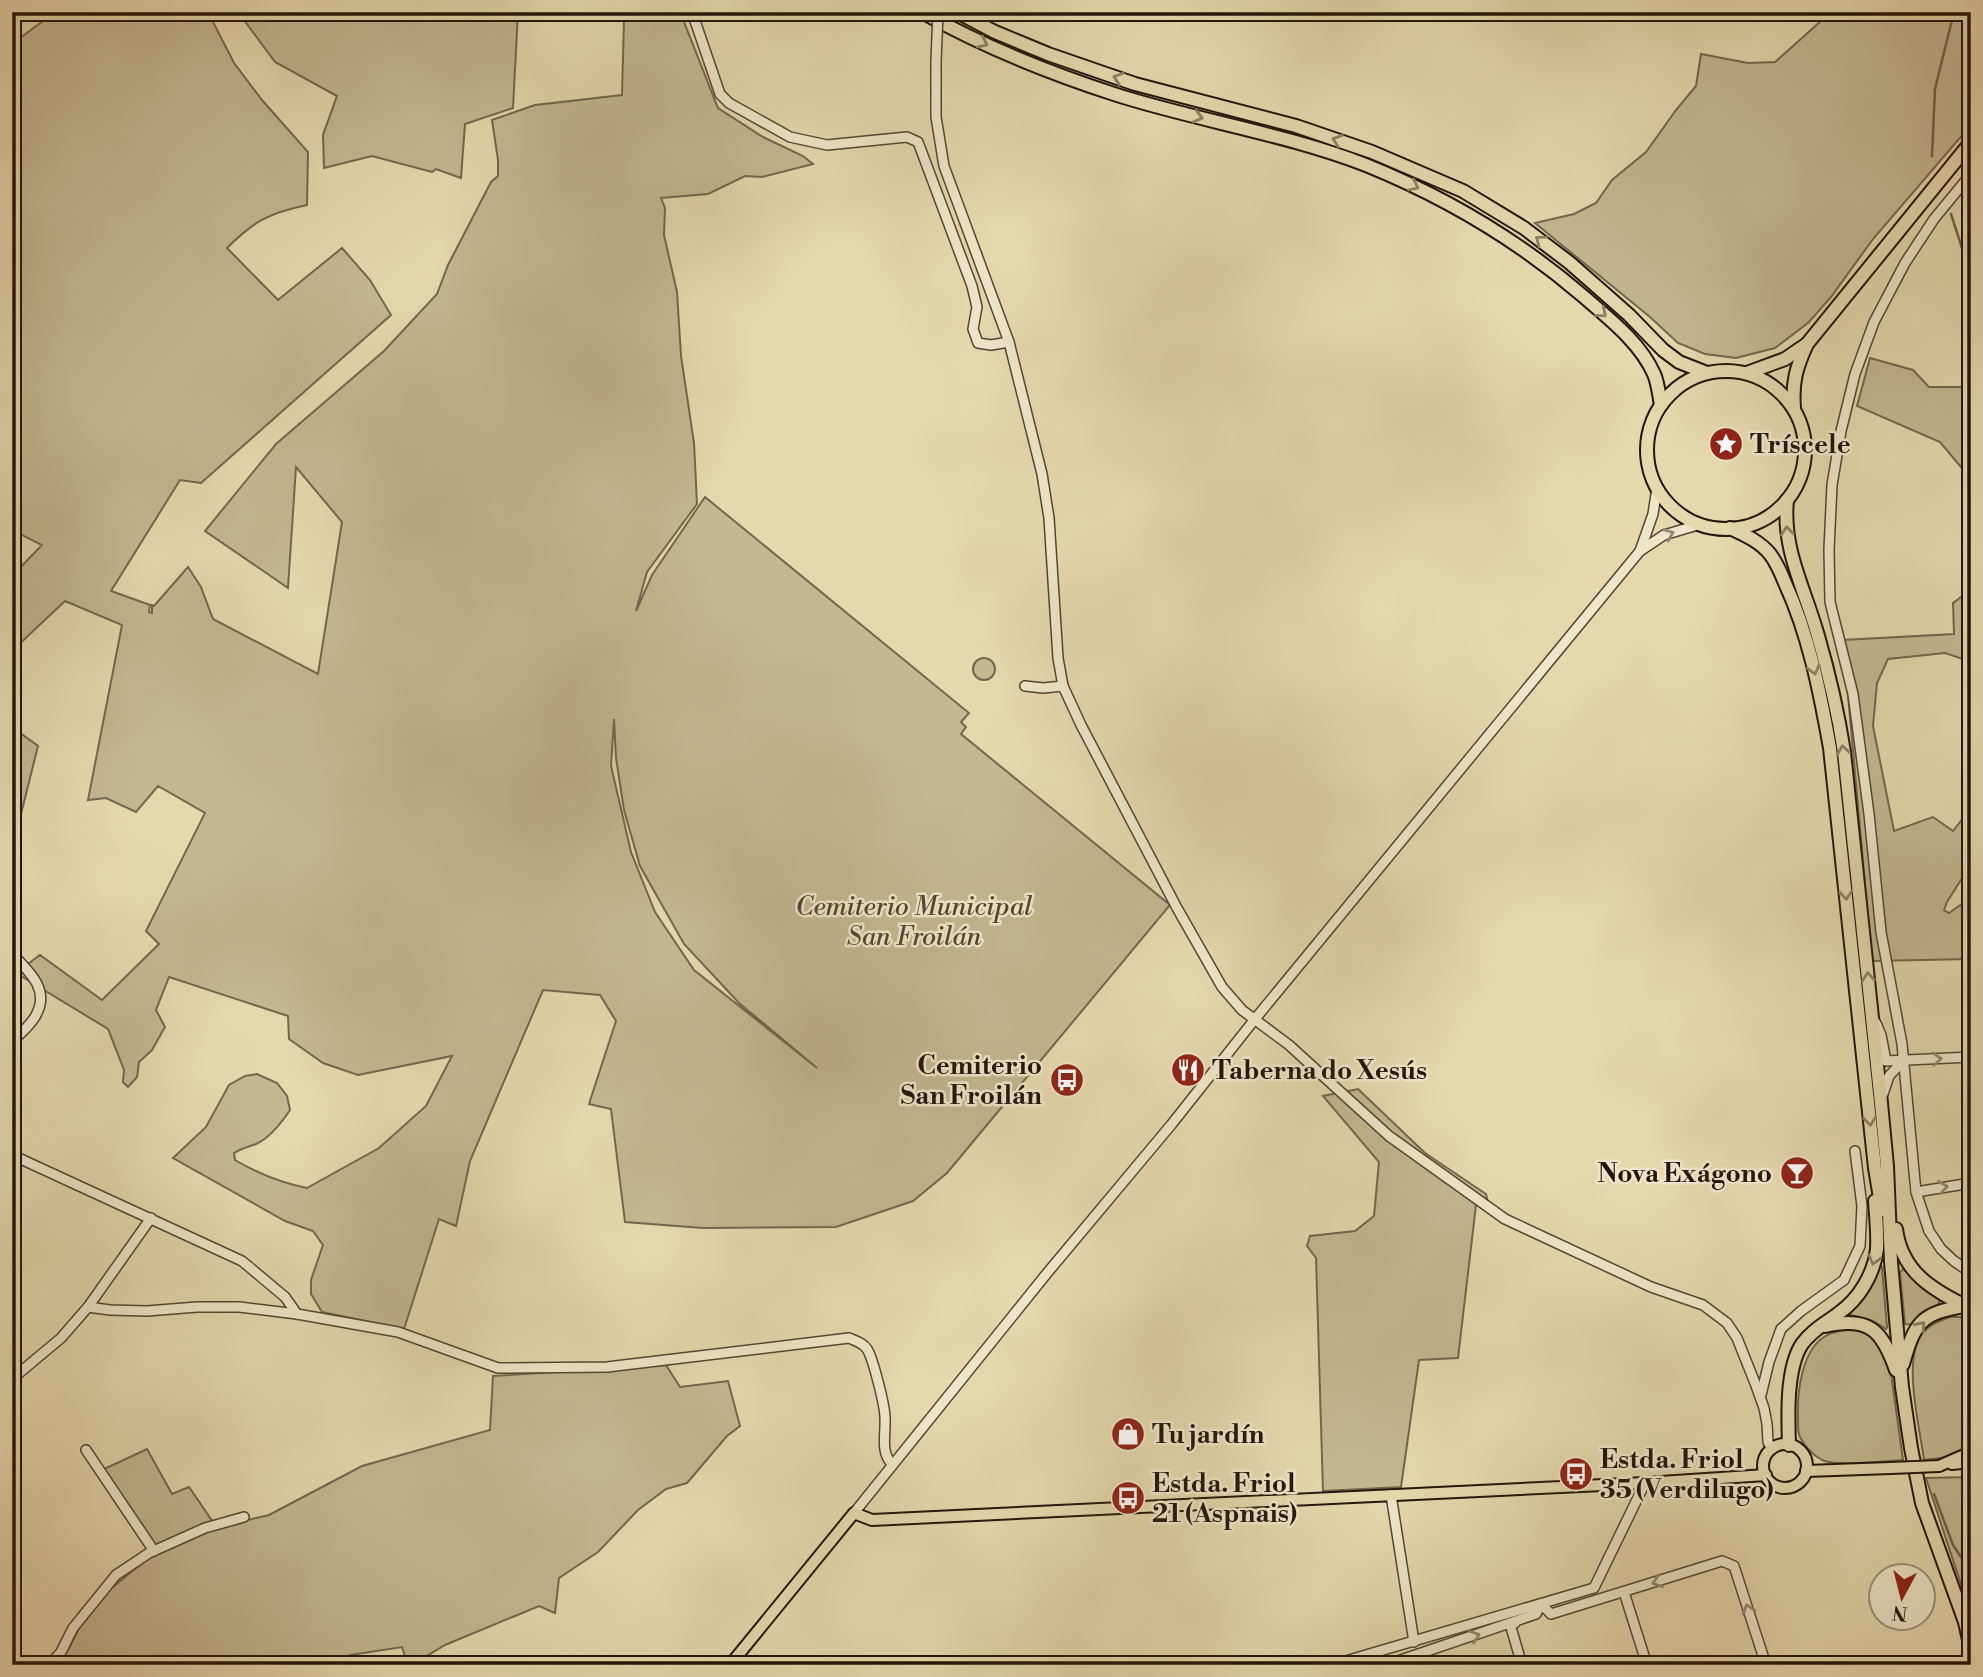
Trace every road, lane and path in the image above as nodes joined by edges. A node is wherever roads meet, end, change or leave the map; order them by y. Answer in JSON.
{"nodes":[{"id":1,"x":692,"y":12,"type":"edge"},
{"id":2,"x":922,"y":12,"type":"edge"},
{"id":3,"x":938,"y":12,"type":"edge"},
{"id":4,"x":957,"y":12,"type":"edge"},
{"id":5,"x":1971,"y":142,"type":"edge"},
{"id":6,"x":1971,"y":174,"type":"edge"},
{"id":7,"x":1009,"y":342,"type":"junction"},
{"id":8,"x":1807,"y":344,"type":"junction"},
{"id":9,"x":1707,"y":373,"type":"junction"},
{"id":10,"x":1747,"y":373,"type":"junction"},
{"id":11,"x":1661,"y":405,"type":"junction"},
{"id":12,"x":1794,"y":408,"type":"junction"},
{"id":13,"x":1657,"y":488,"type":"junction"},
{"id":14,"x":1787,"y":500,"type":"junction"},
{"id":15,"x":1701,"y":524,"type":"junction"},
{"id":16,"x":1730,"y":528,"type":"junction"},
{"id":17,"x":1640,"y":551,"type":"junction"},
{"id":18,"x":1025,"y":686,"type":"dead end"},
{"id":19,"x":1063,"y":686,"type":"junction"},
{"id":20,"x":12,"y":953,"type":"edge"},
{"id":21,"x":1871,"y":1012,"type":"junction"},
{"id":22,"x":1255,"y":1019,"type":"junction"},
{"id":23,"x":12,"y":1041,"type":"edge"},
{"id":24,"x":1971,"y":1057,"type":"edge"},
{"id":25,"x":1903,"y":1061,"type":"junction"},
{"id":26,"x":1881,"y":1103,"type":"junction"},
{"id":27,"x":1855,"y":1151,"type":"dead end"},
{"id":28,"x":12,"y":1155,"type":"edge"},
{"id":29,"x":1881,"y":1167,"type":"junction"},
{"id":30,"x":1971,"y":1183,"type":"edge"},
{"id":31,"x":1916,"y":1192,"type":"junction"},
{"id":32,"x":151,"y":1218,"type":"junction"},
{"id":33,"x":1971,"y":1273,"type":"edge"},
{"id":34,"x":88,"y":1307,"type":"junction"},
{"id":35,"x":1968,"y":1307,"type":"edge"},
{"id":36,"x":297,"y":1314,"type":"junction"},
{"id":37,"x":1817,"y":1327,"type":"junction"},
{"id":38,"x":1901,"y":1371,"type":"junction"},
{"id":39,"x":12,"y":1379,"type":"edge"},
{"id":40,"x":1902,"y":1387,"type":"junction"},
{"id":41,"x":1760,"y":1396,"type":"junction"},
{"id":42,"x":1789,"y":1445,"type":"junction"},
{"id":43,"x":86,"y":1450,"type":"dead end"},
{"id":44,"x":1772,"y":1450,"type":"junction"},
{"id":45,"x":1971,"y":1452,"type":"edge"},
{"id":46,"x":1971,"y":1462,"type":"edge"},
{"id":47,"x":892,"y":1464,"type":"junction"},
{"id":48,"x":1939,"y":1466,"type":"junction"},
{"id":49,"x":1806,"y":1471,"type":"junction"},
{"id":50,"x":1766,"y":1475,"type":"junction"},
{"id":51,"x":1645,"y":1483,"type":"junction"},
{"id":52,"x":1391,"y":1495,"type":"junction"},
{"id":53,"x":854,"y":1513,"type":"junction"},
{"id":54,"x":244,"y":1517,"type":"dead end"},
{"id":55,"x":153,"y":1551,"type":"junction"},
{"id":56,"x":1624,"y":1592,"type":"junction"},
{"id":57,"x":1541,"y":1604,"type":"junction"},
{"id":58,"x":1551,"y":1614,"type":"junction"},
{"id":59,"x":1510,"y":1624,"type":"junction"},
{"id":60,"x":1414,"y":1642,"type":"junction"},
{"id":61,"x":1971,"y":1648,"type":"edge"},
{"id":62,"x":1364,"y":1660,"type":"edge"},
{"id":63,"x":49,"y":1665,"type":"edge"},
{"id":64,"x":730,"y":1665,"type":"edge"},
{"id":65,"x":1332,"y":1665,"type":"edge"},
{"id":66,"x":1387,"y":1665,"type":"edge"},
{"id":67,"x":1522,"y":1665,"type":"edge"},
{"id":68,"x":1647,"y":1665,"type":"edge"},
{"id":69,"x":1766,"y":1665,"type":"edge"}],
"edges":[{"from":1,"to":7,"type":"street"},
{"from":2,"to":11,"type":"highway","one_way":true},
{"from":3,"to":7,"type":"street","bridge":true},
{"from":9,"to":4,"type":"highway","one_way":true},
{"from":5,"to":8,"type":"highway"},
{"from":6,"to":25,"type":"street"},
{"from":7,"to":19,"type":"street"},
{"from":8,"to":10,"type":"highway"},
{"from":8,"to":12,"type":"highway"},
{"from":9,"to":10,"type":"highway"},
{"from":9,"to":11,"type":"highway"},
{"from":10,"to":12,"type":"highway"},
{"from":11,"to":13,"type":"highway"},
{"from":12,"to":14,"type":"highway"},
{"from":13,"to":15,"type":"highway"},
{"from":13,"to":17,"type":"street"},
{"from":14,"to":16,"type":"highway"},
{"from":21,"to":14,"type":"highway","one_way":true},
{"from":15,"to":16,"type":"highway"},
{"from":17,"to":15,"type":"street","one_way":true},
{"from":16,"to":29,"type":"highway","one_way":true},
{"from":17,"to":22,"type":"street"},
{"from":18,"to":19,"type":"street"},
{"from":19,"to":22,"type":"street"},
{"from":20,"to":23,"type":"street"},
{"from":21,"to":25,"type":"street"},
{"from":21,"to":26,"type":"highway"},
{"from":22,"to":41,"type":"street"},
{"from":22,"to":47,"type":"street"},
{"from":25,"to":24,"type":"street","one_way":true},
{"from":25,"to":26,"type":"street"},
{"from":25,"to":31,"type":"street"},
{"from":26,"to":29,"type":"highway"},
{"from":27,"to":41,"type":"street"},
{"from":28,"to":32,"type":"street"},
{"from":29,"to":35,"type":"highway"},
{"from":29,"to":37,"type":"highway","one_way":true},
{"from":29,"to":38,"type":"highway"},
{"from":31,"to":30,"type":"street","one_way":true},
{"from":31,"to":33,"type":"street"},
{"from":32,"to":34,"type":"street"},
{"from":32,"to":36,"type":"street"},
{"from":34,"to":36,"type":"street"},
{"from":34,"to":39,"type":"street"},
{"from":38,"to":35,"type":"highway","one_way":true},
{"from":36,"to":47,"type":"street"},
{"from":37,"to":40,"type":"highway"},
{"from":37,"to":42,"type":"highway"},
{"from":38,"to":40,"type":"highway"},
{"from":40,"to":61,"type":"highway"},
{"from":41,"to":44,"type":"street"},
{"from":42,"to":44,"type":"main road"},
{"from":42,"to":49,"type":"main road"},
{"from":43,"to":55,"type":"street"},
{"from":44,"to":50,"type":"main road"},
{"from":45,"to":48,"type":"main road"},
{"from":46,"to":48,"type":"main road"},
{"from":47,"to":53,"type":"street"},
{"from":48,"to":49,"type":"main road","bridge":true},
{"from":49,"to":50,"type":"main road"},
{"from":50,"to":51,"type":"main road"},
{"from":51,"to":52,"type":"main road"},
{"from":51,"to":57,"type":"street"},
{"from":52,"to":53,"type":"main road"},
{"from":52,"to":60,"type":"street"},
{"from":53,"to":64,"type":"main road"},
{"from":54,"to":55,"type":"street"},
{"from":55,"to":63,"type":"street"},
{"from":56,"to":58,"type":"street"},
{"from":56,"to":68,"type":"street"},
{"from":69,"to":56,"type":"street","one_way":true},
{"from":57,"to":58,"type":"street"},
{"from":57,"to":59,"type":"street"},
{"from":57,"to":60,"type":"street"},
{"from":58,"to":59,"type":"street"},
{"from":66,"to":59,"type":"street","one_way":true},
{"from":59,"to":67,"type":"street"},
{"from":60,"to":62,"type":"street"},
{"from":62,"to":65,"type":"street"}]}
